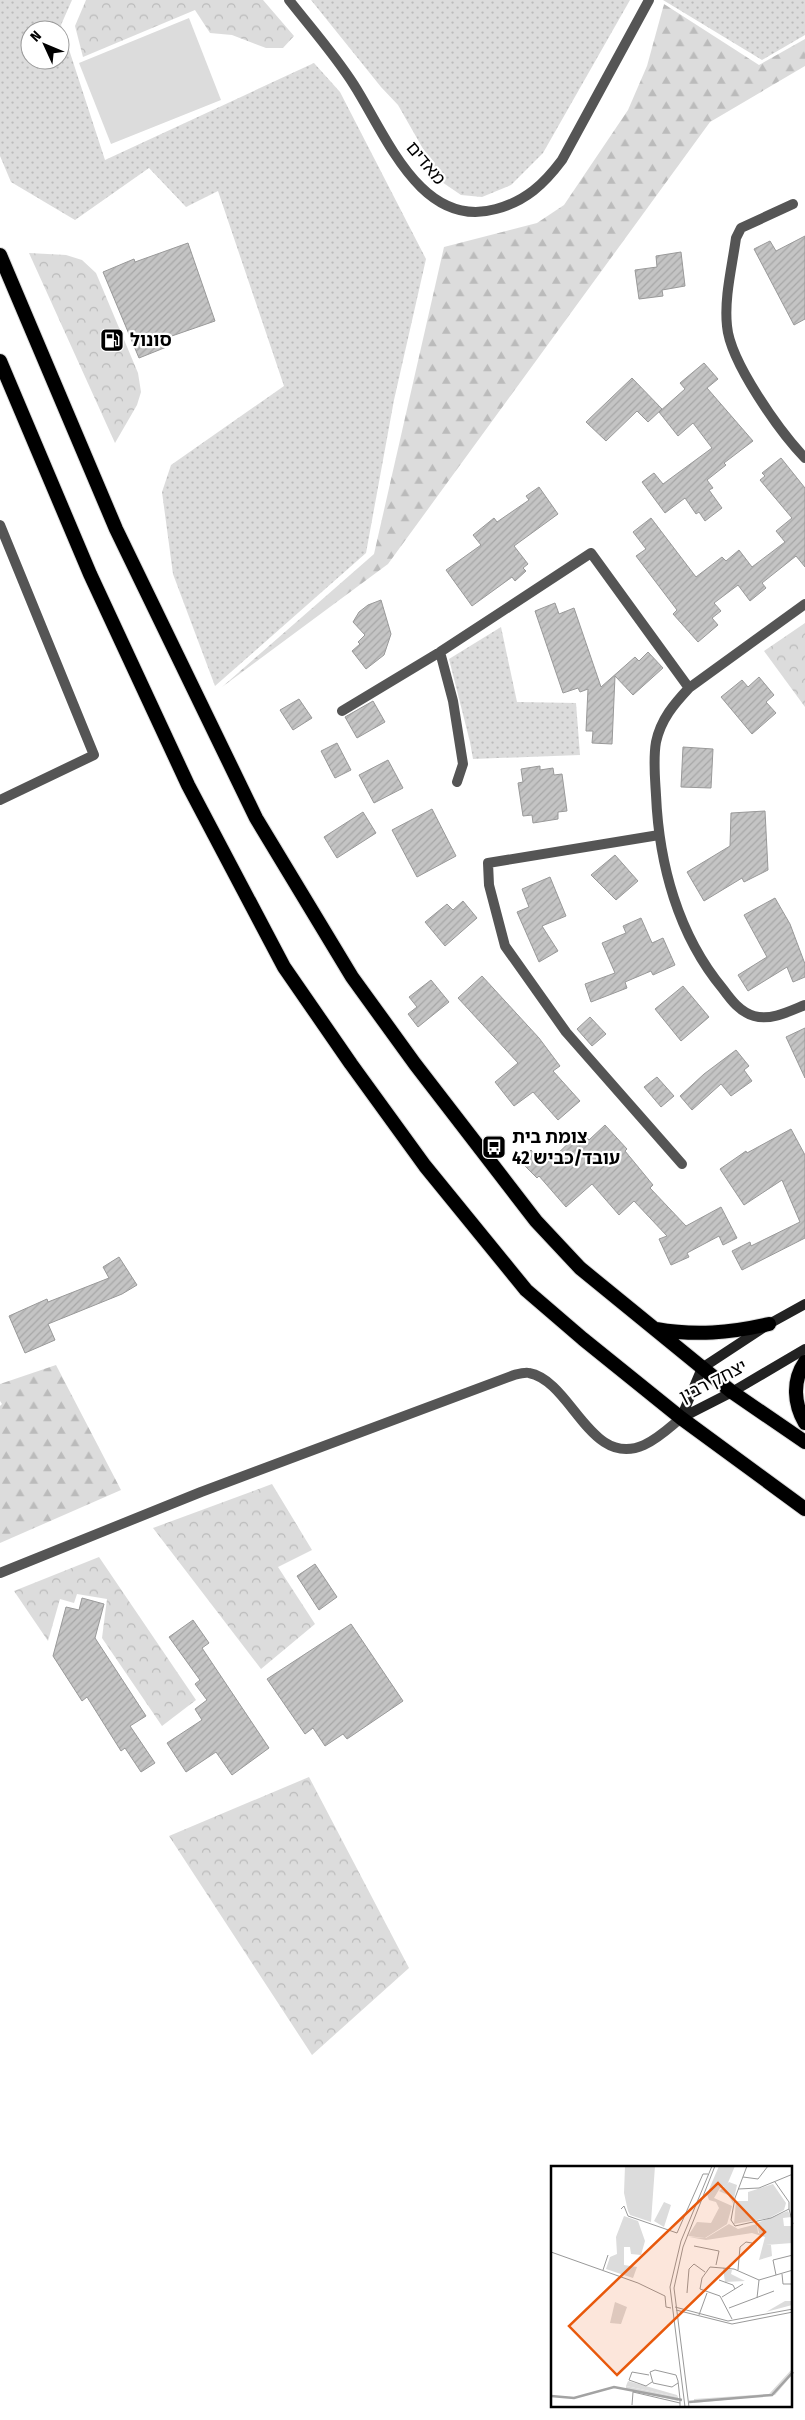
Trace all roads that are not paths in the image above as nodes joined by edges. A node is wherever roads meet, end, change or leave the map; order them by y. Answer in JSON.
{"nodes":[{"id":1,"x":289,"y":0,"type":"edge"},
{"id":2,"x":649,"y":0,"type":"edge"},
{"id":3,"x":793,"y":204,"type":"dead end"},
{"id":4,"x":0,"y":255,"type":"edge"},
{"id":5,"x":0,"y":361,"type":"edge"},
{"id":6,"x":805,"y":458,"type":"edge"},
{"id":7,"x":0,"y":525,"type":"edge"},
{"id":8,"x":805,"y":604,"type":"edge"},
{"id":9,"x":440,"y":652,"type":"junction"},
{"id":10,"x":689,"y":688,"type":"junction"},
{"id":11,"x":342,"y":711,"type":"dead end"},
{"id":12,"x":457,"y":782,"type":"dead end"},
{"id":13,"x":0,"y":800,"type":"edge"},
{"id":14,"x":659,"y":835,"type":"junction"},
{"id":15,"x":805,"y":1005,"type":"edge"},
{"id":16,"x":682,"y":1164,"type":"dead end"},
{"id":17,"x":805,"y":1304,"type":"edge"},
{"id":18,"x":768,"y":1324,"type":"junction"},
{"id":19,"x":653,"y":1329,"type":"junction"},
{"id":20,"x":805,"y":1349,"type":"edge"},
{"id":21,"x":805,"y":1362,"type":"edge"},
{"id":22,"x":702,"y":1368,"type":"junction"},
{"id":23,"x":732,"y":1392,"type":"junction"},
{"id":24,"x":681,"y":1418,"type":"junction"},
{"id":25,"x":805,"y":1423,"type":"edge"},
{"id":26,"x":805,"y":1442,"type":"edge"},
{"id":27,"x":805,"y":1509,"type":"edge"},
{"id":28,"x":0,"y":1572,"type":"edge"}],
"edges":[{"from":1,"to":2,"type":"street","name":"מאדים"},
{"from":3,"to":6,"type":"street"},
{"from":4,"to":19,"type":"highway"},
{"from":5,"to":24,"type":"highway"},
{"from":7,"to":13,"type":"street"},
{"from":8,"to":10,"type":"street"},
{"from":9,"to":10,"type":"street"},
{"from":9,"to":11,"type":"street"},
{"from":9,"to":12,"type":"street"},
{"from":10,"to":14,"type":"street"},
{"from":14,"to":15,"type":"street"},
{"from":14,"to":16,"type":"street"},
{"from":17,"to":18,"type":"main road","name":"יצחק רבין"},
{"from":18,"to":19,"type":"highway"},
{"from":18,"to":22,"type":"main road","name":"יצחק רבין"},
{"from":19,"to":22,"type":"highway"},
{"from":20,"to":23,"type":"main road","name":"יצחק רבין"},
{"from":21,"to":25,"type":"highway"},
{"from":22,"to":23,"type":"highway"},
{"from":22,"to":24,"type":"main road","name":"יצחק רבין"},
{"from":23,"to":24,"type":"main road","name":"יצחק רבין"},
{"from":23,"to":26,"type":"highway"},
{"from":24,"to":27,"type":"highway"},
{"from":24,"to":28,"type":"street"}]}
